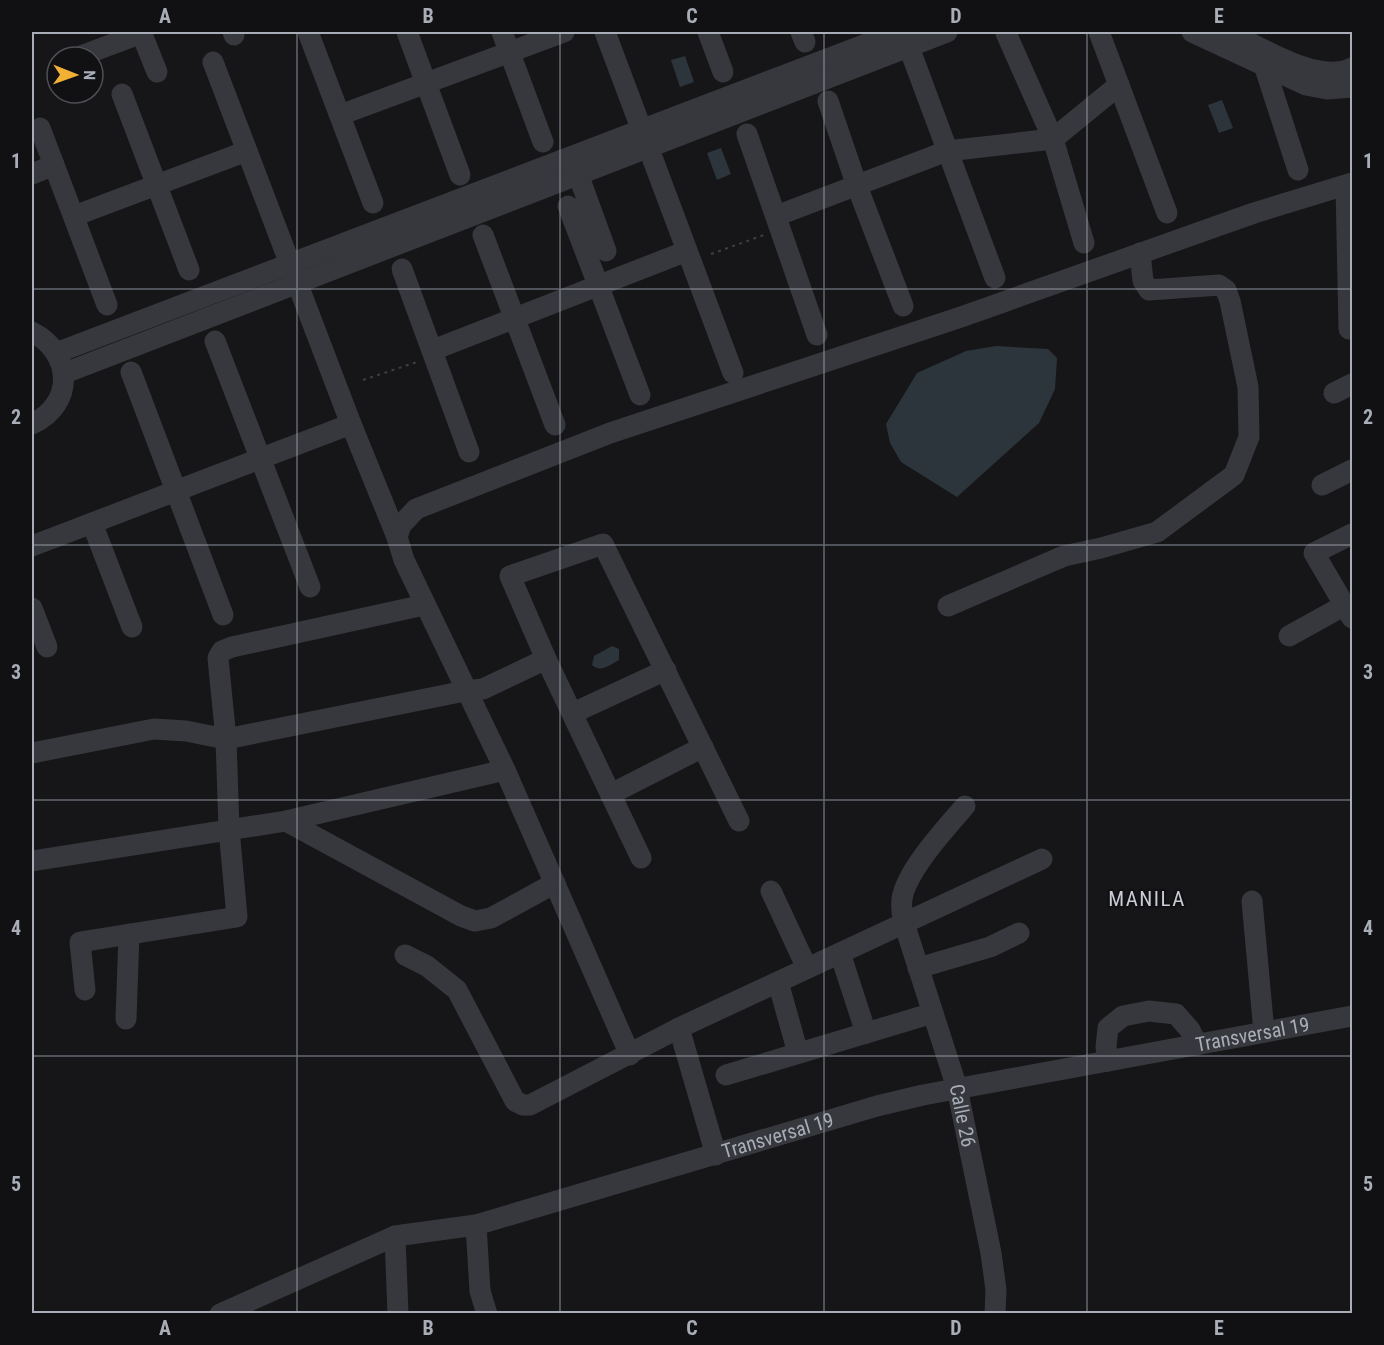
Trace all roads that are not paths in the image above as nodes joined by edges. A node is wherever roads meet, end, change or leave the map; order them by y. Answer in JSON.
{"nodes":[{"id":1,"x":142,"y":32,"type":"edge"},
{"id":2,"x":308,"y":32,"type":"edge"},
{"id":3,"x":407,"y":32,"type":"edge"},
{"id":4,"x":564,"y":32,"type":"edge"},
{"id":5,"x":605,"y":32,"type":"edge"},
{"id":6,"x":708,"y":32,"type":"edge"},
{"id":7,"x":947,"y":32,"type":"edge"},
{"id":8,"x":1098,"y":32,"type":"edge"},
{"id":9,"x":1192,"y":32,"type":"edge"},
{"id":10,"x":1229,"y":32,"type":"edge"},
{"id":11,"x":1006,"y":33,"type":"edge"},
{"id":12,"x":903,"y":36,"type":"edge"},
{"id":13,"x":505,"y":41,"type":"edge"},
{"id":14,"x":105,"y":46,"type":"edge"},
{"id":15,"x":1267,"y":60,"type":"junction"},
{"id":16,"x":213,"y":62,"type":"dead end"},
{"id":17,"x":1353,"y":68,"type":"edge"},
{"id":18,"x":156,"y":72,"type":"dead end"},
{"id":19,"x":723,"y":72,"type":"dead end"},
{"id":20,"x":426,"y":84,"type":"junction"},
{"id":21,"x":1119,"y":85,"type":"junction"},
{"id":22,"x":1353,"y":87,"type":"edge"},
{"id":23,"x":122,"y":94,"type":"dead end"},
{"id":24,"x":828,"y":101,"type":"dead end"},
{"id":25,"x":340,"y":115,"type":"junction"},
{"id":26,"x":40,"y":128,"type":"dead end"},
{"id":27,"x":747,"y":134,"type":"dead end"},
{"id":28,"x":645,"y":138,"type":"junction"},
{"id":29,"x":1053,"y":139,"type":"junction"},
{"id":30,"x":543,"y":142,"type":"dead end"},
{"id":31,"x":247,"y":151,"type":"junction"},
{"id":32,"x":947,"y":151,"type":"junction"},
{"id":33,"x":54,"y":165,"type":"junction"},
{"id":34,"x":1298,"y":170,"type":"dead end"},
{"id":35,"x":32,"y":174,"type":"edge"},
{"id":36,"x":578,"y":174,"type":"junction"},
{"id":37,"x":460,"y":175,"type":"dead end"},
{"id":38,"x":1349,"y":185,"type":"edge"},
{"id":39,"x":157,"y":186,"type":"junction"},
{"id":40,"x":857,"y":186,"type":"junction"},
{"id":41,"x":373,"y":203,"type":"dead end"},
{"id":42,"x":568,"y":206,"type":"dead end"},
{"id":43,"x":1167,"y":213,"type":"dead end"},
{"id":44,"x":74,"y":216,"type":"junction"},
{"id":45,"x":779,"y":223,"type":"junction"},
{"id":46,"x":483,"y":235,"type":"dead end"},
{"id":47,"x":1084,"y":243,"type":"dead end"},
{"id":48,"x":606,"y":251,"type":"dead end"},
{"id":49,"x":687,"y":251,"type":"junction"},
{"id":50,"x":1140,"y":253,"type":"junction"},
{"id":51,"x":402,"y":269,"type":"dead end"},
{"id":52,"x":189,"y":270,"type":"dead end"},
{"id":53,"x":293,"y":273,"type":"junction"},
{"id":54,"x":995,"y":278,"type":"dead end"},
{"id":55,"x":598,"y":285,"type":"junction"},
{"id":56,"x":107,"y":305,"type":"dead end"},
{"id":57,"x":903,"y":306,"type":"dead end"},
{"id":58,"x":514,"y":319,"type":"junction"},
{"id":59,"x":1349,"y":329,"type":"dead end"},
{"id":60,"x":32,"y":332,"type":"edge"},
{"id":61,"x":817,"y":334,"type":"dead end"},
{"id":62,"x":215,"y":341,"type":"dead end"},
{"id":63,"x":433,"y":350,"type":"junction"},
{"id":64,"x":56,"y":353,"type":"junction"},
{"id":65,"x":131,"y":372,"type":"dead end"},
{"id":66,"x":65,"y":373,"type":"junction"},
{"id":67,"x":733,"y":373,"type":"dead end"},
{"id":68,"x":640,"y":395,"type":"dead end"},
{"id":69,"x":32,"y":424,"type":"edge"},
{"id":70,"x":351,"y":424,"type":"junction"},
{"id":71,"x":555,"y":424,"type":"dead end"},
{"id":72,"x":469,"y":452,"type":"dead end"},
{"id":73,"x":260,"y":459,"type":"junction"},
{"id":74,"x":1353,"y":470,"type":"edge"},
{"id":75,"x":1322,"y":485,"type":"dead end"},
{"id":76,"x":176,"y":491,"type":"junction"},
{"id":77,"x":92,"y":523,"type":"junction"},
{"id":78,"x":1353,"y":534,"type":"edge"},
{"id":79,"x":397,"y":537,"type":"junction"},
{"id":80,"x":32,"y":546,"type":"edge"},
{"id":81,"x":310,"y":587,"type":"dead end"},
{"id":82,"x":424,"y":605,"type":"junction"},
{"id":83,"x":948,"y":606,"type":"dead end"},
{"id":84,"x":32,"y":608,"type":"edge"},
{"id":85,"x":1349,"y":612,"type":"edge"},
{"id":86,"x":223,"y":615,"type":"dead end"},
{"id":87,"x":132,"y":627,"type":"dead end"},
{"id":88,"x":1289,"y":636,"type":"dead end"},
{"id":89,"x":47,"y":647,"type":"dead end"},
{"id":90,"x":546,"y":659,"type":"junction"},
{"id":91,"x":666,"y":669,"type":"junction"},
{"id":92,"x":465,"y":691,"type":"junction"},
{"id":93,"x":573,"y":713,"type":"junction"},
{"id":94,"x":226,"y":740,"type":"junction"},
{"id":95,"x":703,"y":747,"type":"junction"},
{"id":96,"x":32,"y":753,"type":"edge"},
{"id":97,"x":505,"y":770,"type":"junction"},
{"id":98,"x":611,"y":794,"type":"junction"},
{"id":99,"x":965,"y":806,"type":"dead end"},
{"id":100,"x":286,"y":821,"type":"junction"},
{"id":101,"x":739,"y":821,"type":"dead end"},
{"id":102,"x":229,"y":829,"type":"junction"},
{"id":103,"x":641,"y":858,"type":"dead end"},
{"id":104,"x":1042,"y":859,"type":"dead end"},
{"id":105,"x":32,"y":861,"type":"edge"},
{"id":106,"x":555,"y":883,"type":"junction"},
{"id":107,"x":771,"y":891,"type":"dead end"},
{"id":108,"x":1252,"y":901,"type":"dead end"},
{"id":109,"x":904,"y":923,"type":"junction"},
{"id":110,"x":1019,"y":933,"type":"dead end"},
{"id":111,"x":129,"y":934,"type":"junction"},
{"id":112,"x":840,"y":952,"type":"junction"},
{"id":113,"x":405,"y":955,"type":"dead end"},
{"id":114,"x":807,"y":968,"type":"junction"},
{"id":115,"x":918,"y":968,"type":"junction"},
{"id":116,"x":778,"y":982,"type":"junction"},
{"id":117,"x":85,"y":990,"type":"dead end"},
{"id":118,"x":933,"y":1013,"type":"junction"},
{"id":119,"x":1353,"y":1016,"type":"edge"},
{"id":120,"x":126,"y":1019,"type":"dead end"},
{"id":121,"x":679,"y":1028,"type":"junction"},
{"id":122,"x":1264,"y":1032,"type":"junction"},
{"id":123,"x":866,"y":1034,"type":"junction"},
{"id":124,"x":1197,"y":1045,"type":"junction"},
{"id":125,"x":798,"y":1053,"type":"junction"},
{"id":126,"x":630,"y":1055,"type":"junction"},
{"id":127,"x":1108,"y":1061,"type":"junction"},
{"id":128,"x":726,"y":1075,"type":"dead end"},
{"id":129,"x":957,"y":1088,"type":"junction"},
{"id":130,"x":716,"y":1155,"type":"junction"},
{"id":131,"x":476,"y":1225,"type":"junction"},
{"id":132,"x":395,"y":1236,"type":"junction"},
{"id":133,"x":220,"y":1314,"type":"edge"},
{"id":134,"x":398,"y":1314,"type":"edge"},
{"id":135,"x":487,"y":1314,"type":"edge"},
{"id":136,"x":995,"y":1314,"type":"edge"}],
"edges":[{"from":1,"to":14,"type":"street"},
{"from":1,"to":18,"type":"street"},
{"from":2,"to":25,"type":"street"},
{"from":3,"to":20,"type":"street"},
{"from":4,"to":13,"type":"street"},
{"from":5,"to":28,"type":"street"},
{"from":6,"to":19,"type":"street"},
{"from":7,"to":12,"type":"street"},
{"from":8,"to":21,"type":"street"},
{"from":9,"to":15,"type":"street"},
{"from":10,"to":15,"type":"street"},
{"from":11,"to":29,"type":"street"},
{"from":12,"to":28,"type":"street"},
{"from":12,"to":32,"type":"street"},
{"from":13,"to":20,"type":"street"},
{"from":13,"to":30,"type":"street"},
{"from":15,"to":17,"type":"street"},
{"from":15,"to":22,"type":"street"},
{"from":15,"to":34,"type":"street"},
{"from":16,"to":31,"type":"street"},
{"from":20,"to":25,"type":"street"},
{"from":20,"to":37,"type":"street"},
{"from":21,"to":29,"type":"street"},
{"from":21,"to":43,"type":"street"},
{"from":23,"to":39,"type":"street"},
{"from":24,"to":40,"type":"street"},
{"from":25,"to":41,"type":"street"},
{"from":26,"to":33,"type":"street"},
{"from":27,"to":45,"type":"street"},
{"from":28,"to":36,"type":"street"},
{"from":28,"to":49,"type":"street"},
{"from":28,"to":53,"type":"street"},
{"from":29,"to":32,"type":"street"},
{"from":29,"to":47,"type":"street"},
{"from":31,"to":39,"type":"street"},
{"from":31,"to":53,"type":"street"},
{"from":32,"to":40,"type":"street"},
{"from":32,"to":54,"type":"street"},
{"from":33,"to":35,"type":"street"},
{"from":33,"to":44,"type":"street"},
{"from":36,"to":48,"type":"street"},
{"from":36,"to":53,"type":"street"},
{"from":38,"to":50,"type":"street"},
{"from":38,"to":59,"type":"street"},
{"from":39,"to":44,"type":"street"},
{"from":39,"to":52,"type":"street"},
{"from":40,"to":45,"type":"street"},
{"from":40,"to":57,"type":"street"},
{"from":42,"to":55,"type":"street"},
{"from":44,"to":56,"type":"street"},
{"from":45,"to":61,"type":"street"},
{"from":46,"to":58,"type":"street"},
{"from":49,"to":55,"type":"street"},
{"from":49,"to":67,"type":"street"},
{"from":50,"to":79,"type":"street"},
{"from":50,"to":83,"type":"street"},
{"from":51,"to":63,"type":"street"},
{"from":53,"to":64,"type":"street"},
{"from":53,"to":66,"type":"street"},
{"from":53,"to":70,"type":"street"},
{"from":55,"to":58,"type":"street"},
{"from":55,"to":68,"type":"street"},
{"from":58,"to":63,"type":"street"},
{"from":58,"to":71,"type":"street"},
{"from":60,"to":64,"type":"street"},
{"from":62,"to":73,"type":"street"},
{"from":63,"to":72,"type":"street"},
{"from":64,"to":66,"type":"street"},
{"from":65,"to":76,"type":"street"},
{"from":66,"to":69,"type":"street"},
{"from":70,"to":73,"type":"street"},
{"from":70,"to":79,"type":"street"},
{"from":73,"to":76,"type":"street"},
{"from":73,"to":81,"type":"street"},
{"from":74,"to":75,"type":"street"},
{"from":76,"to":77,"type":"street"},
{"from":76,"to":86,"type":"street"},
{"from":77,"to":80,"type":"street"},
{"from":77,"to":87,"type":"street"},
{"from":78,"to":85,"type":"street"},
{"from":79,"to":82,"type":"street"},
{"from":82,"to":92,"type":"street"},
{"from":82,"to":94,"type":"street"},
{"from":84,"to":89,"type":"street"},
{"from":85,"to":88,"type":"street"},
{"from":90,"to":91,"type":"street"},
{"from":90,"to":92,"type":"street"},
{"from":90,"to":93,"type":"street"},
{"from":91,"to":93,"type":"street"},
{"from":91,"to":95,"type":"street"},
{"from":92,"to":94,"type":"street"},
{"from":92,"to":97,"type":"street"},
{"from":93,"to":98,"type":"street"},
{"from":94,"to":96,"type":"street"},
{"from":94,"to":102,"type":"street"},
{"from":95,"to":98,"type":"street"},
{"from":95,"to":101,"type":"street"},
{"from":97,"to":100,"type":"street"},
{"from":97,"to":106,"type":"street"},
{"from":98,"to":103,"type":"street"},
{"from":99,"to":109,"type":"street","name":"Calle 26"},
{"from":100,"to":102,"type":"street"},
{"from":100,"to":106,"type":"street"},
{"from":102,"to":105,"type":"street"},
{"from":102,"to":111,"type":"street"},
{"from":104,"to":109,"type":"street"},
{"from":106,"to":126,"type":"street"},
{"from":107,"to":114,"type":"street"},
{"from":108,"to":122,"type":"street"},
{"from":109,"to":112,"type":"street"},
{"from":109,"to":115,"type":"street","name":"Calle 26"},
{"from":110,"to":115,"type":"street"},
{"from":111,"to":117,"type":"street"},
{"from":111,"to":120,"type":"street"},
{"from":112,"to":114,"type":"street"},
{"from":112,"to":123,"type":"street"},
{"from":113,"to":126,"type":"street"},
{"from":114,"to":116,"type":"street"},
{"from":115,"to":118,"type":"street","name":"Calle 26"},
{"from":116,"to":121,"type":"street"},
{"from":116,"to":125,"type":"street"},
{"from":118,"to":123,"type":"street"},
{"from":118,"to":129,"type":"street","name":"Calle 26"},
{"from":119,"to":122,"type":"street","name":"Transversal 19"},
{"from":121,"to":126,"type":"street"},
{"from":121,"to":130,"type":"street"},
{"from":122,"to":124,"type":"street","name":"Transversal 19"},
{"from":123,"to":125,"type":"street"},
{"from":124,"to":127,"type":"street","name":"Transversal 19"},
{"from":124,"to":127,"type":"street"},
{"from":125,"to":128,"type":"street"},
{"from":127,"to":129,"type":"street","name":"Transversal 19"},
{"from":129,"to":130,"type":"street","name":"Transversal 19"},
{"from":129,"to":136,"type":"street","name":"Calle 26"},
{"from":130,"to":131,"type":"street","name":"Transversal 19"},
{"from":131,"to":132,"type":"street","name":"Transversal 19"},
{"from":131,"to":135,"type":"street"},
{"from":132,"to":133,"type":"street","name":"Transversal 19"},
{"from":132,"to":134,"type":"street"}]}
